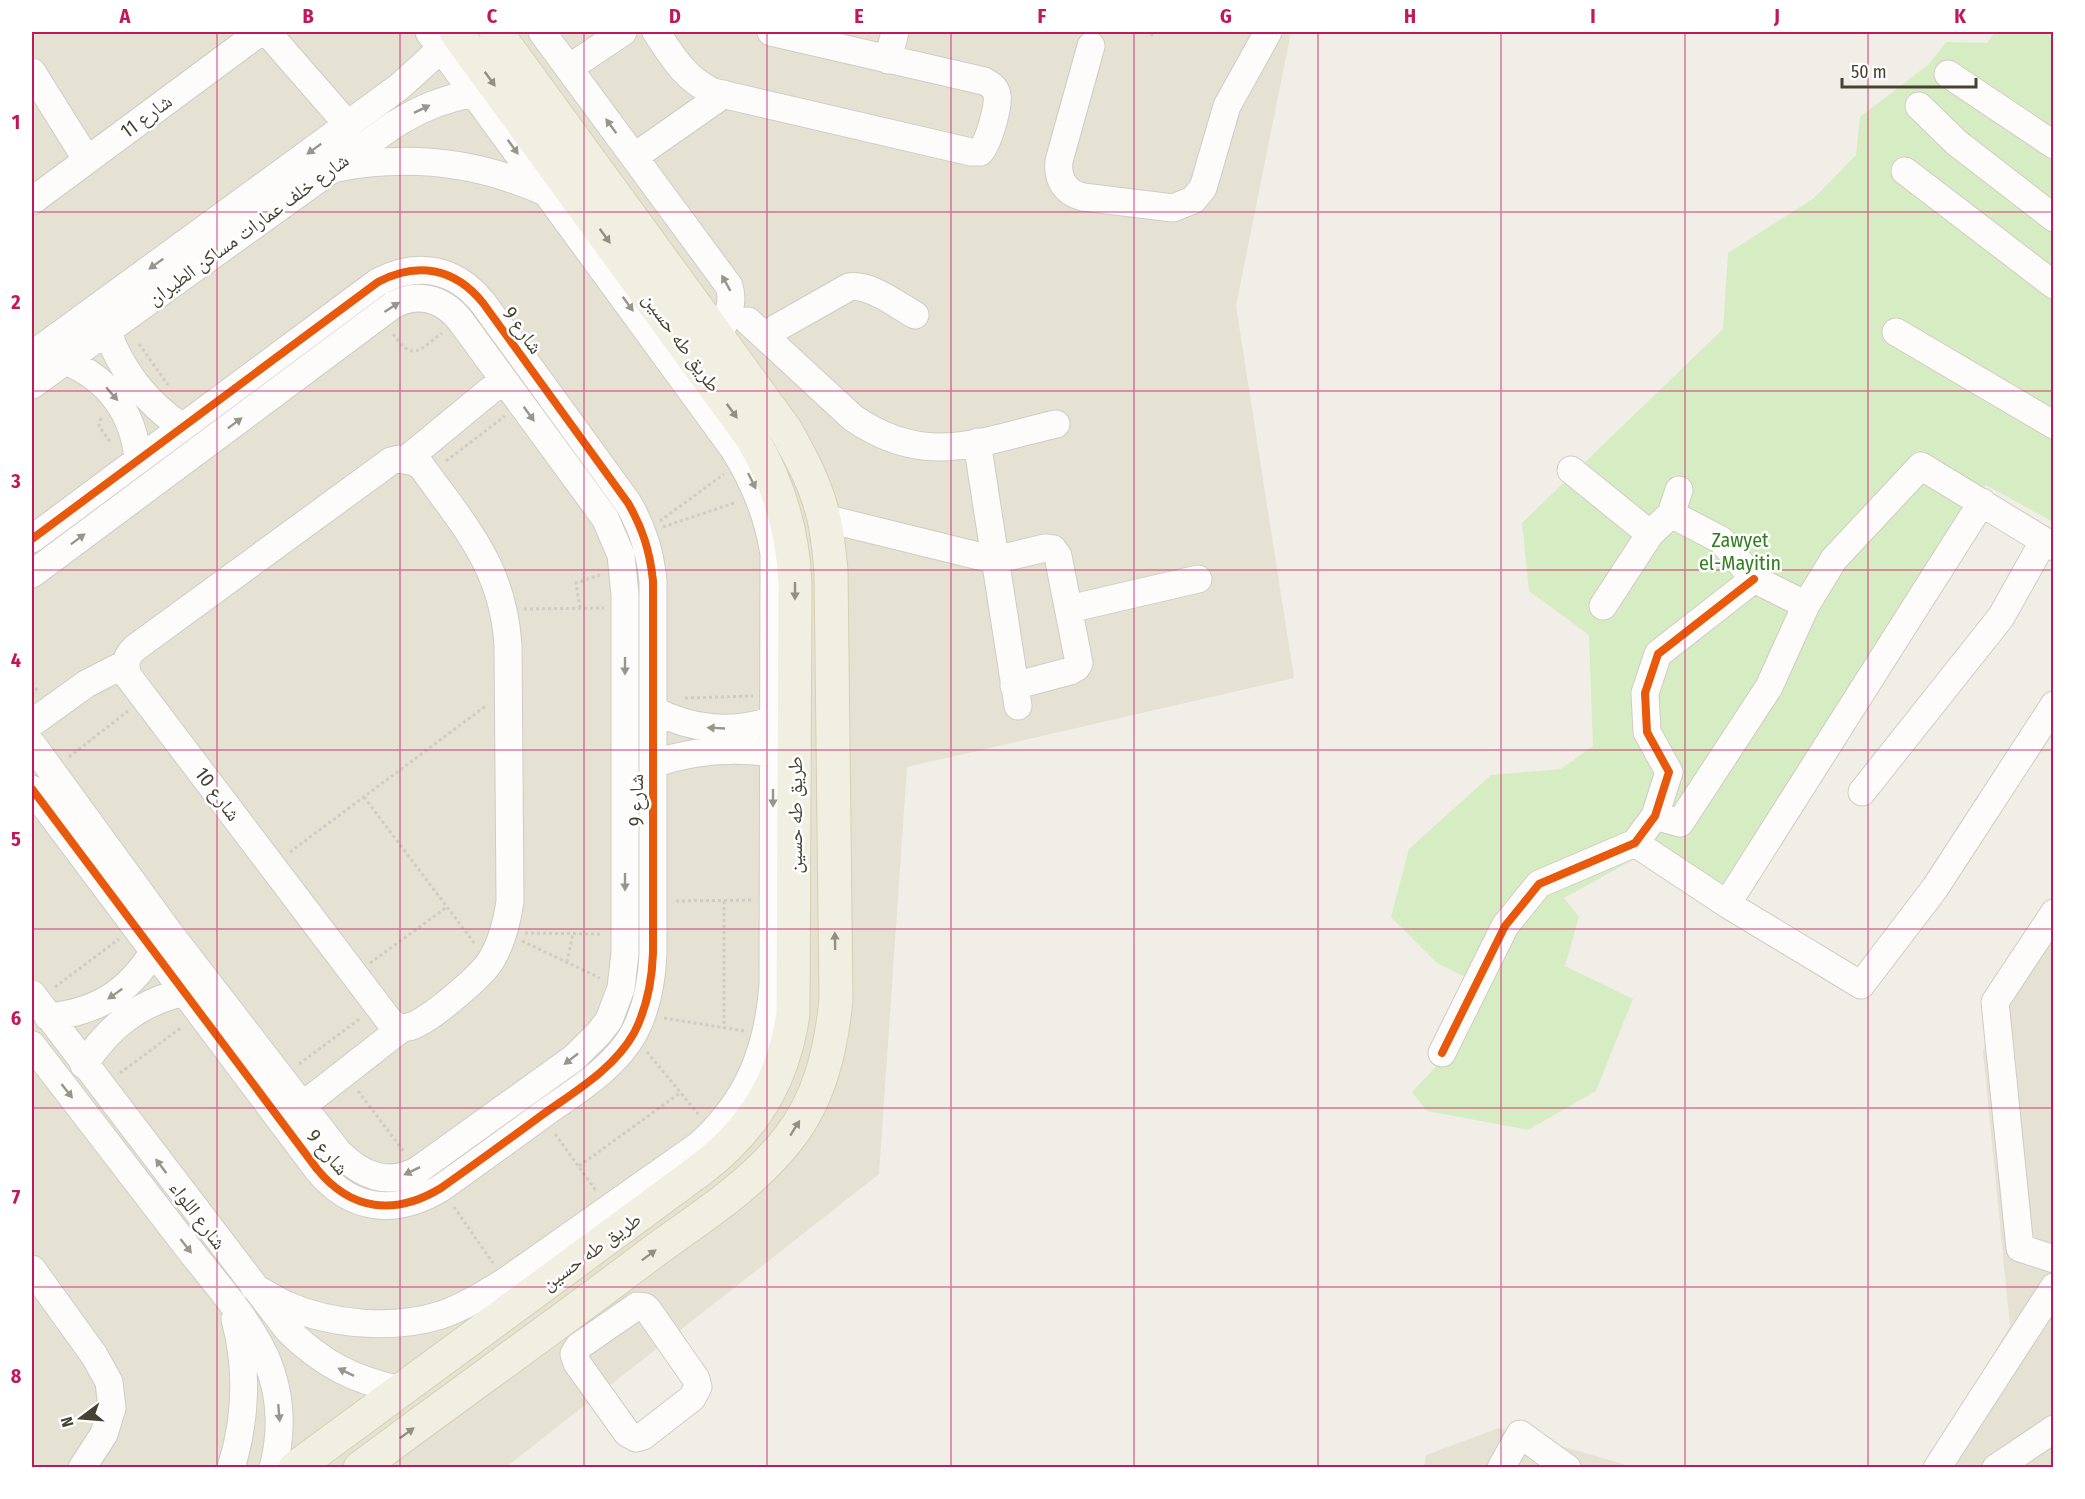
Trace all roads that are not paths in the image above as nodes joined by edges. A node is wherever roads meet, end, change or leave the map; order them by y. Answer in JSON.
{"nodes":[{"id":1,"x":260,"y":32,"type":"edge"},
{"id":2,"x":267,"y":32,"type":"edge"},
{"id":3,"x":496,"y":32,"type":"edge"},
{"id":4,"x":542,"y":32,"type":"edge"},
{"id":5,"x":623,"y":32,"type":"edge"},
{"id":6,"x":656,"y":32,"type":"edge"},
{"id":7,"x":771,"y":32,"type":"edge"},
{"id":8,"x":895,"y":32,"type":"edge"},
{"id":9,"x":1268,"y":32,"type":"edge"},
{"id":10,"x":442,"y":36,"type":"edge"},
{"id":11,"x":1091,"y":46,"type":"dead end"},
{"id":12,"x":888,"y":60,"type":"junction"},
{"id":13,"x":568,"y":68,"type":"junction"},
{"id":14,"x":1948,"y":74,"type":"dead end"},
{"id":15,"x":40,"y":75,"type":"edge"},
{"id":16,"x":474,"y":93,"type":"junction"},
{"id":17,"x":724,"y":94,"type":"junction"},
{"id":18,"x":376,"y":103,"type":"junction"},
{"id":19,"x":1919,"y":106,"type":"dead end"},
{"id":20,"x":348,"y":125,"type":"junction"},
{"id":21,"x":392,"y":126,"type":"junction"},
{"id":22,"x":2054,"y":145,"type":"edge"},
{"id":23,"x":634,"y":157,"type":"junction"},
{"id":24,"x":87,"y":160,"type":"junction"},
{"id":25,"x":333,"y":169,"type":"junction"},
{"id":26,"x":1905,"y":171,"type":"dead end"},
{"id":27,"x":555,"y":185,"type":"junction"},
{"id":28,"x":32,"y":201,"type":"edge"},
{"id":29,"x":2054,"y":218,"type":"edge"},
{"id":30,"x":2054,"y":285,"type":"edge"},
{"id":31,"x":915,"y":315,"type":"dead end"},
{"id":32,"x":321,"y":323,"type":"junction"},
{"id":33,"x":115,"y":326,"type":"junction"},
{"id":34,"x":1896,"y":332,"type":"dead end"},
{"id":35,"x":718,"y":337,"type":"junction"},
{"id":36,"x":338,"y":346,"type":"junction"},
{"id":37,"x":32,"y":355,"type":"edge"},
{"id":38,"x":65,"y":361,"type":"junction"},
{"id":39,"x":503,"y":380,"type":"junction"},
{"id":40,"x":32,"y":385,"type":"edge"},
{"id":41,"x":187,"y":423,"type":"junction"},
{"id":42,"x":1056,"y":424,"type":"dead end"},
{"id":43,"x":2054,"y":425,"type":"edge"},
{"id":44,"x":977,"y":442,"type":"junction"},
{"id":45,"x":591,"y":452,"type":"junction"},
{"id":46,"x":138,"y":460,"type":"junction"},
{"id":47,"x":417,"y":467,"type":"junction"},
{"id":48,"x":569,"y":470,"type":"junction"},
{"id":49,"x":1571,"y":470,"type":"dead end"},
{"id":50,"x":1982,"y":502,"type":"junction"},
{"id":51,"x":824,"y":518,"type":"junction"},
{"id":52,"x":1650,"y":534,"type":"junction"},
{"id":53,"x":32,"y":539,"type":"edge"},
{"id":54,"x":2048,"y":545,"type":"edge"},
{"id":55,"x":995,"y":560,"type":"junction"},
{"id":56,"x":32,"y":574,"type":"edge"},
{"id":57,"x":1198,"y":579,"type":"dead end"},
{"id":58,"x":1754,"y":579,"type":"junction"},
{"id":59,"x":1603,"y":606,"type":"dead end"},
{"id":60,"x":1806,"y":606,"type":"junction"},
{"id":61,"x":1069,"y":609,"type":"junction"},
{"id":62,"x":784,"y":647,"type":"junction"},
{"id":63,"x":125,"y":664,"type":"junction"},
{"id":64,"x":653,"y":704,"type":"junction"},
{"id":65,"x":2054,"y":705,"type":"edge"},
{"id":66,"x":773,"y":708,"type":"junction"},
{"id":67,"x":32,"y":723,"type":"edge"},
{"id":68,"x":32,"y":744,"type":"edge"},
{"id":69,"x":780,"y":762,"type":"junction"},
{"id":70,"x":653,"y":764,"type":"junction"},
{"id":71,"x":32,"y":789,"type":"edge"},
{"id":72,"x":1862,"y":792,"type":"dead end"},
{"id":73,"x":1655,"y":816,"type":"junction"},
{"id":74,"x":1635,"y":843,"type":"junction"},
{"id":75,"x":625,"y":846,"type":"junction"},
{"id":76,"x":653,"y":846,"type":"junction"},
{"id":77,"x":1727,"y":904,"type":"junction"},
{"id":78,"x":2054,"y":913,"type":"edge"},
{"id":79,"x":154,"y":951,"type":"junction"},
{"id":80,"x":193,"y":1002,"type":"junction"},
{"id":81,"x":39,"y":1004,"type":"edge"},
{"id":82,"x":402,"y":1028,"type":"junction"},
{"id":83,"x":32,"y":1045,"type":"edge"},
{"id":84,"x":1442,"y":1053,"type":"dead end"},
{"id":85,"x":84,"y":1065,"type":"junction"},
{"id":86,"x":302,"y":1106,"type":"junction"},
{"id":87,"x":2054,"y":1258,"type":"edge"},
{"id":88,"x":32,"y":1269,"type":"edge"},
{"id":89,"x":621,"y":1276,"type":"junction"},
{"id":90,"x":546,"y":1284,"type":"junction"},
{"id":91,"x":254,"y":1287,"type":"junction"},
{"id":92,"x":2054,"y":1287,"type":"edge"},
{"id":93,"x":231,"y":1304,"type":"junction"},
{"id":94,"x":640,"y":1306,"type":"junction"},
{"id":95,"x":569,"y":1313,"type":"junction"},
{"id":96,"x":401,"y":1390,"type":"junction"},
{"id":97,"x":2054,"y":1430,"type":"edge"},
{"id":98,"x":1555,"y":1464,"type":"edge"},
{"id":99,"x":2002,"y":1466,"type":"edge"},
{"id":100,"x":82,"y":1467,"type":"edge"},
{"id":101,"x":231,"y":1467,"type":"edge"},
{"id":102,"x":273,"y":1467,"type":"edge"},
{"id":103,"x":295,"y":1467,"type":"edge"},
{"id":104,"x":360,"y":1467,"type":"edge"},
{"id":105,"x":1501,"y":1467,"type":"edge"},
{"id":106,"x":1937,"y":1467,"type":"edge"}],
"edges":[{"from":1,"to":24,"type":"street","name":"شارع 11"},
{"from":2,"to":20,"type":"street"},
{"from":3,"to":35,"type":"main road","name":"طريق طه حسين"},
{"from":4,"to":13,"type":"street"},
{"from":5,"to":13,"type":"street"},
{"from":6,"to":17,"type":"street"},
{"from":7,"to":12,"type":"street"},
{"from":8,"to":12,"type":"street"},
{"from":9,"to":11,"type":"street"},
{"from":10,"to":16,"type":"street"},
{"from":10,"to":18,"type":"street","name":"شارع خلف عمارات مساكن الطيران"},
{"from":10,"to":27,"type":"main road","name":"طريق طه حسين","one_way":true},
{"from":12,"to":17,"type":"street"},
{"from":23,"to":13,"type":"street","one_way":true},
{"from":14,"to":22,"type":"street"},
{"from":15,"to":24,"type":"street"},
{"from":21,"to":16,"type":"street","name":"شارع خلف عمارات مساكن الطيران","one_way":true},
{"from":16,"to":27,"type":"street","one_way":true},
{"from":17,"to":23,"type":"street"},
{"from":18,"to":20,"type":"street","name":"شارع خلف عمارات مساكن الطيران"},
{"from":18,"to":21,"type":"street"},
{"from":19,"to":29,"type":"street"},
{"from":20,"to":37,"type":"street","name":"شارع خلف عمارات مساكن الطيران","one_way":true},
{"from":21,"to":25,"type":"street","name":"شارع خلف عمارات مساكن الطيران"},
{"from":35,"to":23,"type":"street","one_way":true},
{"from":24,"to":28,"type":"street","name":"شارع 11"},
{"from":25,"to":27,"type":"street"},
{"from":25,"to":33,"type":"street","name":"شارع خلف عمارات مساكن الطيران"},
{"from":26,"to":30,"type":"street"},
{"from":27,"to":62,"type":"street","one_way":true},
{"from":27,"to":62,"type":"main road","name":"طريق طه حسين","one_way":true},
{"from":31,"to":44,"type":"street"},
{"from":32,"to":36,"type":"street"},
{"from":32,"to":41,"type":"street","name":"شارع 9"},
{"from":32,"to":45,"type":"street","name":"شارع 9"},
{"from":33,"to":38,"type":"street","name":"شارع خلف عمارات مساكن الطيران"},
{"from":33,"to":41,"type":"street"},
{"from":34,"to":43,"type":"street"},
{"from":35,"to":51,"type":"main road","name":"طريق طه حسين"},
{"from":36,"to":39,"type":"street","name":"شارع 9","one_way":true},
{"from":56,"to":36,"type":"street","name":"شارع 9","one_way":true},
{"from":38,"to":40,"type":"street","name":"شارع خلف عمارات مساكن الطيران"},
{"from":38,"to":46,"type":"street","one_way":true},
{"from":39,"to":47,"type":"street"},
{"from":39,"to":48,"type":"street","name":"شارع 9","one_way":true},
{"from":41,"to":46,"type":"street","name":"شارع 9"},
{"from":42,"to":44,"type":"street"},
{"from":44,"to":55,"type":"street"},
{"from":45,"to":48,"type":"street"},
{"from":45,"to":64,"type":"street","name":"شارع 9"},
{"from":46,"to":53,"type":"street","name":"شارع 9"},
{"from":47,"to":63,"type":"street"},
{"from":47,"to":82,"type":"street"},
{"from":48,"to":75,"type":"street","name":"شارع 9","one_way":true},
{"from":49,"to":52,"type":"street"},
{"from":50,"to":54,"type":"street"},
{"from":50,"to":60,"type":"street"},
{"from":50,"to":77,"type":"street"},
{"from":51,"to":55,"type":"street"},
{"from":89,"to":51,"type":"main road","name":"طريق طه حسين","one_way":true},
{"from":52,"to":58,"type":"street"},
{"from":52,"to":59,"type":"street"},
{"from":54,"to":72,"type":"street"},
{"from":55,"to":61,"type":"street"},
{"from":55,"to":61,"type":"street"},
{"from":57,"to":61,"type":"street"},
{"from":58,"to":60,"type":"street"},
{"from":58,"to":73,"type":"street"},
{"from":60,"to":73,"type":"street"},
{"from":62,"to":66,"type":"street"},
{"from":62,"to":69,"type":"main road","name":"طريق طه حسين"},
{"from":63,"to":67,"type":"street"},
{"from":63,"to":82,"type":"street","name":"شارع 10"},
{"from":66,"to":64,"type":"street","one_way":true},
{"from":64,"to":70,"type":"street","name":"شارع 9"},
{"from":65,"to":77,"type":"street"},
{"from":66,"to":69,"type":"street"},
{"from":68,"to":86,"type":"street","name":"شارع 9"},
{"from":69,"to":70,"type":"street"},
{"from":69,"to":90,"type":"main road","name":"طريق طه حسين"},
{"from":69,"to":91,"type":"street","one_way":true},
{"from":70,"to":76,"type":"street","name":"شارع 9"},
{"from":71,"to":79,"type":"street","name":"شارع 9"},
{"from":73,"to":74,"type":"street"},
{"from":74,"to":77,"type":"street"},
{"from":74,"to":84,"type":"street"},
{"from":75,"to":76,"type":"street"},
{"from":75,"to":86,"type":"street","name":"شارع 9","one_way":true},
{"from":76,"to":80,"type":"street","name":"شارع 9"},
{"from":78,"to":87,"type":"street"},
{"from":79,"to":80,"type":"street","name":"شارع 9"},
{"from":79,"to":81,"type":"street","one_way":true},
{"from":80,"to":85,"type":"street"},
{"from":81,"to":85,"type":"street","name":"شارع اللواء"},
{"from":82,"to":86,"type":"street"},
{"from":83,"to":93,"type":"street","name":"شارع اللواء","one_way":true},
{"from":91,"to":85,"type":"street","name":"شارع اللواء","one_way":true},
{"from":88,"to":100,"type":"street"},
{"from":89,"to":94,"type":"street"},
{"from":89,"to":95,"type":"main road","name":"طريق طه حسين"},
{"from":90,"to":95,"type":"main road"},
{"from":90,"to":96,"type":"main road","name":"طريق طه حسين"},
{"from":96,"to":91,"type":"street","name":"شارع اللواء","one_way":true},
{"from":92,"to":106,"type":"street"},
{"from":93,"to":101,"type":"street"},
{"from":93,"to":102,"type":"street","name":"شارع اللواء","one_way":true},
{"from":94,"to":94,"type":"street"},
{"from":104,"to":95,"type":"main road","name":"طريق طه حسين","one_way":true},
{"from":96,"to":103,"type":"main road","name":"طريق طه حسين"},
{"from":97,"to":99,"type":"street"},
{"from":98,"to":105,"type":"street"}]}
